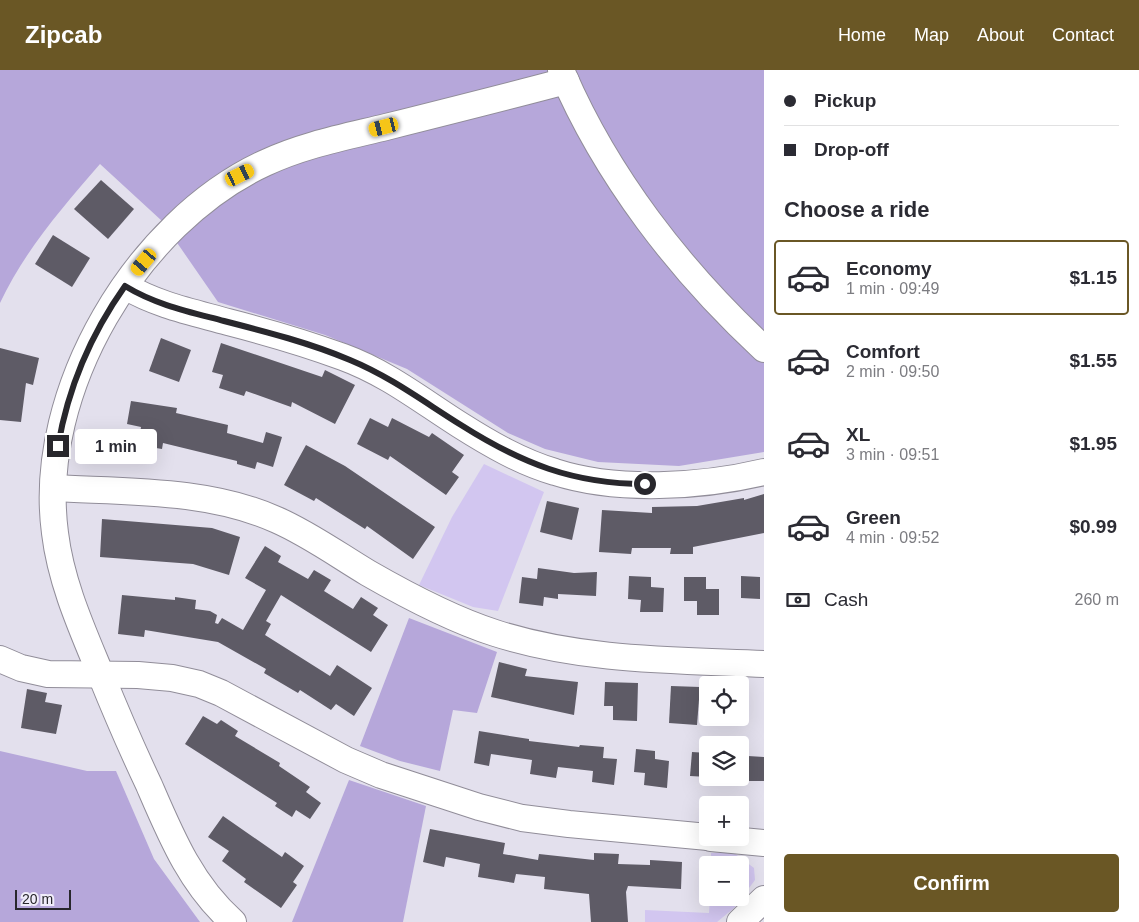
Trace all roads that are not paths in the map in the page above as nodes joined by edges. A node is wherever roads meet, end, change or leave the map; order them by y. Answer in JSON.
{"nodes":[{"id":1,"x":564,"y":75,"type":"edge"},
{"id":2,"x":125,"y":286,"type":"junction"},
{"id":3,"x":764,"y":349,"type":"edge"},
{"id":4,"x":764,"y":472,"type":"edge"},
{"id":5,"x":53,"y":488,"type":"junction"},
{"id":6,"x":0,"y":659,"type":"edge"},
{"id":7,"x":764,"y":664,"type":"edge"},
{"id":8,"x":102,"y":676,"type":"junction"},
{"id":9,"x":699,"y":836,"type":"edge"},
{"id":10,"x":749,"y":841,"type":"edge"},
{"id":11,"x":764,"y":843,"type":"edge"},
{"id":12,"x":764,"y":899,"type":"edge"},
{"id":13,"x":233,"y":922,"type":"edge"},
{"id":14,"x":740,"y":922,"type":"edge"}],
"edges":[{"from":1,"to":2,"type":"street"},
{"from":1,"to":3,"type":"street"},
{"from":2,"to":4,"type":"street"},
{"from":2,"to":5,"type":"street"},
{"from":5,"to":7,"type":"street"},
{"from":5,"to":8,"type":"street"},
{"from":6,"to":8,"type":"street"},
{"from":8,"to":9,"type":"street"},
{"from":8,"to":13,"type":"street"},
{"from":10,"to":11,"type":"street"},
{"from":12,"to":14,"type":"street"}]}
